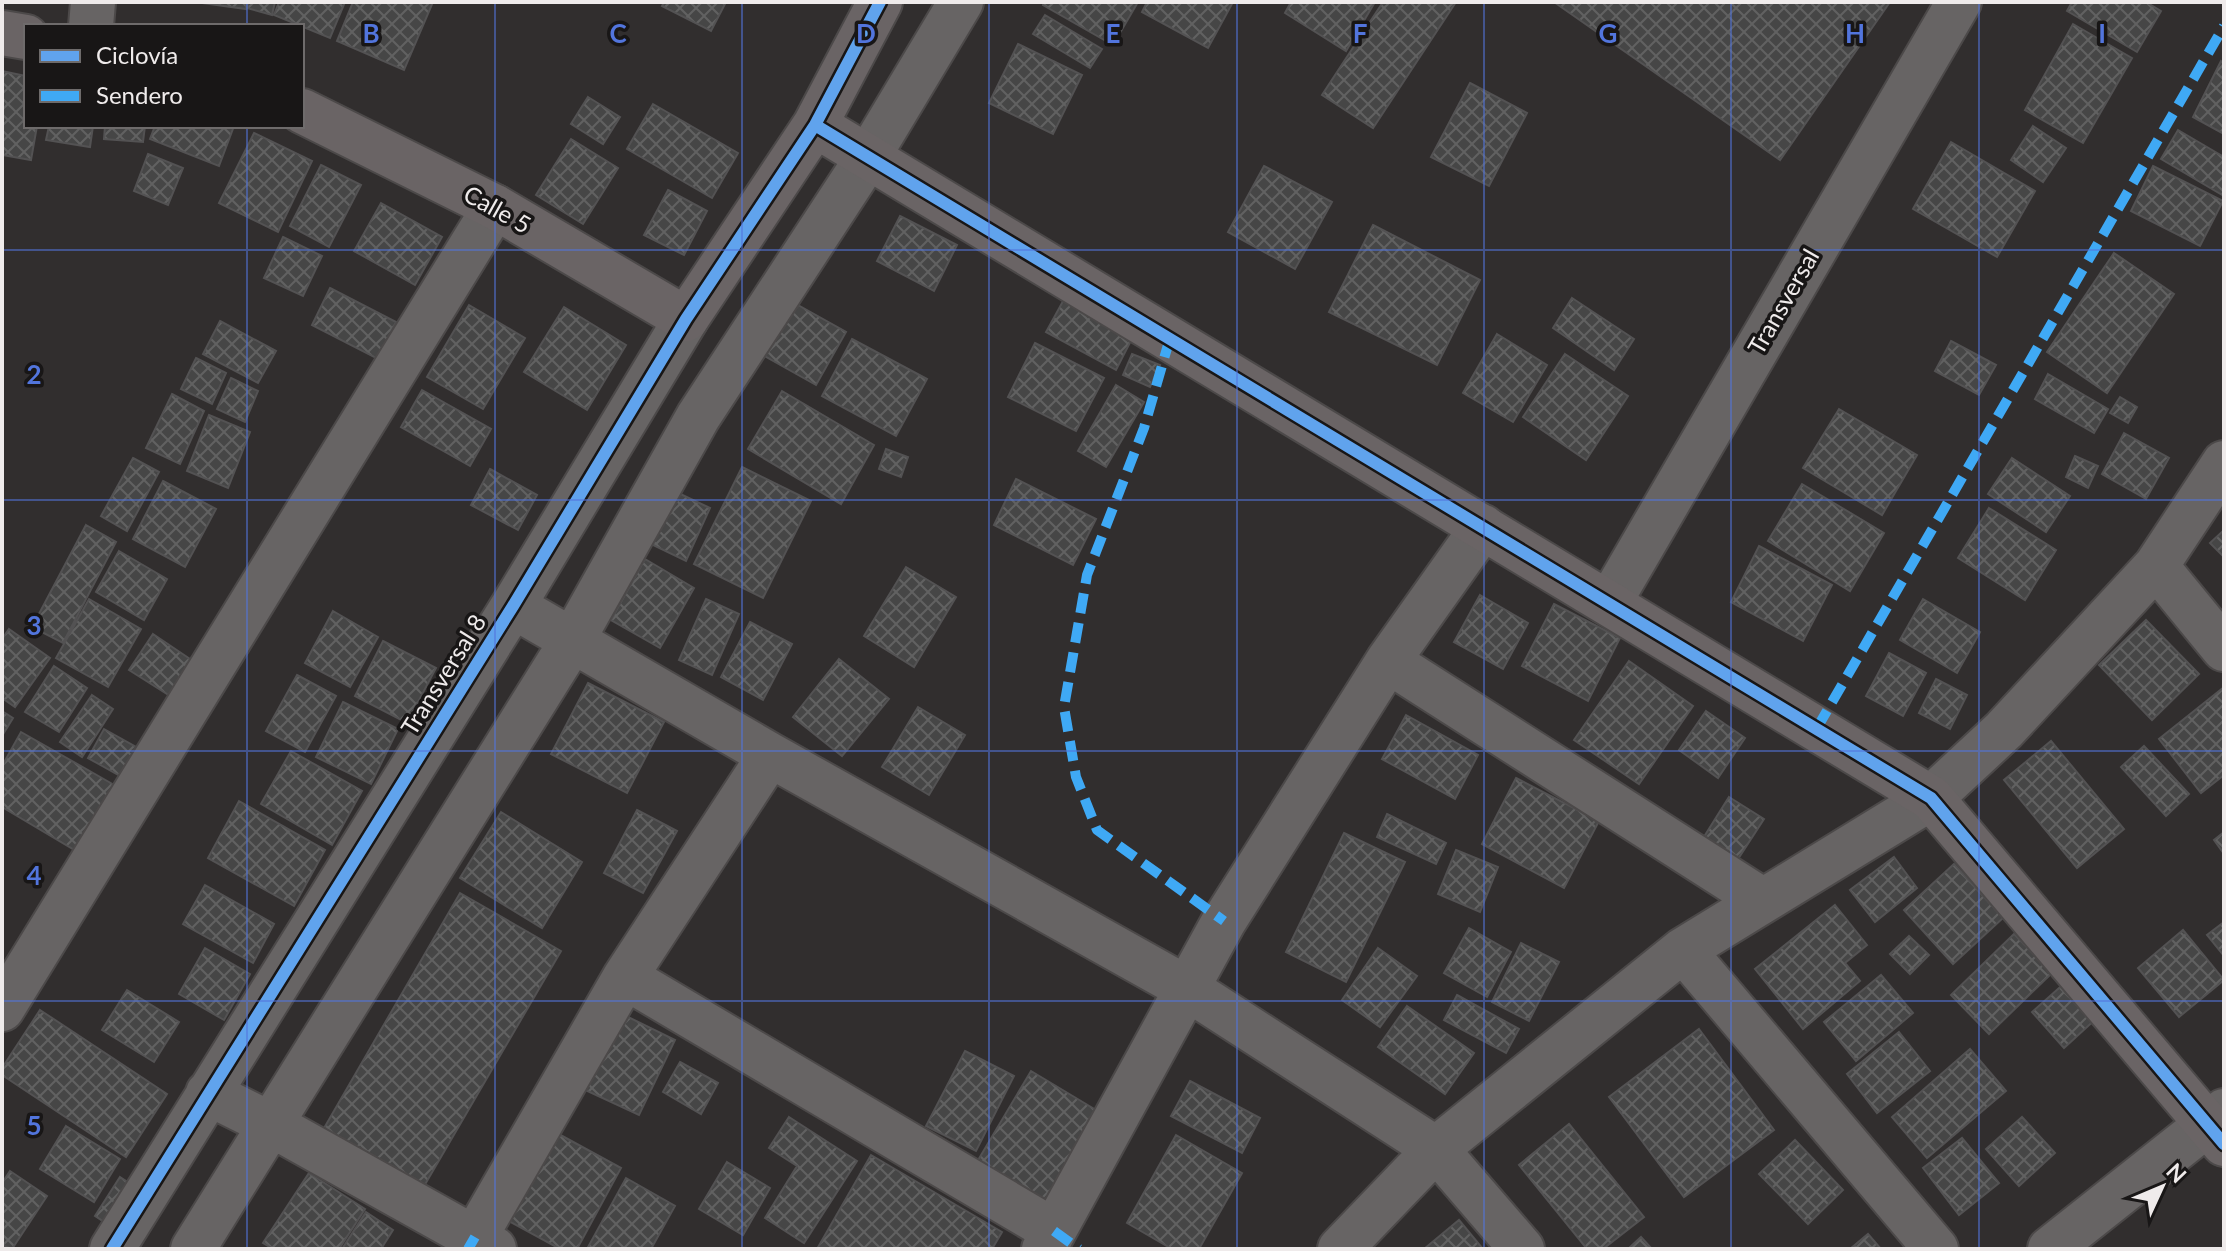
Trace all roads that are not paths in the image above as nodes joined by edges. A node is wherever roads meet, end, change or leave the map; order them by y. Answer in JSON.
{"nodes":[{"id":1,"x":93,"y":2,"type":"edge"},
{"id":2,"x":880,"y":2,"type":"edge"},
{"id":3,"x":961,"y":2,"type":"edge"},
{"id":4,"x":1959,"y":2,"type":"edge"},
{"id":5,"x":91,"y":24,"type":"edge"},
{"id":6,"x":2,"y":33,"type":"edge"},
{"id":7,"x":24,"y":37,"type":"edge"},
{"id":8,"x":304,"y":112,"type":"edge"},
{"id":9,"x":815,"y":125,"type":"junction"},
{"id":10,"x":868,"y":157,"type":"junction"},
{"id":11,"x":495,"y":207,"type":"junction"},
{"id":12,"x":686,"y":319,"type":"junction"},
{"id":13,"x":2224,"y":463,"type":"edge"},
{"id":14,"x":1483,"y":527,"type":"junction"},
{"id":15,"x":2156,"y":566,"type":"junction"},
{"id":16,"x":1609,"y":603,"type":"junction"},
{"id":17,"x":513,"y":606,"type":"junction"},
{"id":18,"x":572,"y":641,"type":"junction"},
{"id":19,"x":2224,"y":649,"type":"edge"},
{"id":20,"x":1388,"y":661,"type":"junction"},
{"id":21,"x":770,"y":755,"type":"junction"},
{"id":22,"x":1931,"y":798,"type":"junction"},
{"id":23,"x":1762,"y":900,"type":"junction"},
{"id":24,"x":1683,"y":950,"type":"junction"},
{"id":25,"x":625,"y":977,"type":"junction"},
{"id":26,"x":1188,"y":989,"type":"junction"},
{"id":27,"x":2,"y":1009,"type":"edge"},
{"id":28,"x":208,"y":1093,"type":"junction"},
{"id":29,"x":272,"y":1125,"type":"junction"},
{"id":30,"x":2219,"y":1127,"type":"edge"},
{"id":31,"x":1436,"y":1149,"type":"junction"},
{"id":32,"x":1049,"y":1240,"type":"edge"},
{"id":33,"x":484,"y":1243,"type":"edge"},
{"id":34,"x":112,"y":1249,"type":"edge"},
{"id":35,"x":193,"y":1249,"type":"edge"},
{"id":36,"x":1340,"y":1249,"type":"edge"},
{"id":37,"x":1522,"y":1249,"type":"edge"},
{"id":38,"x":1936,"y":1249,"type":"edge"},
{"id":39,"x":2050,"y":1249,"type":"edge"}],
"edges":[{"from":1,"to":5,"type":"street"},
{"from":2,"to":9,"type":"street"},
{"from":3,"to":10,"type":"street"},
{"from":4,"to":16,"type":"street","name":"Transversal"},
{"from":6,"to":7,"type":"street"},
{"from":8,"to":11,"type":"street","name":"Calle 5"},
{"from":9,"to":10,"type":"street"},
{"from":9,"to":12,"type":"street","name":"Transversal 8"},
{"from":10,"to":14,"type":"street"},
{"from":10,"to":18,"type":"street"},
{"from":11,"to":12,"type":"street","name":"Calle 5"},
{"from":11,"to":27,"type":"street"},
{"from":12,"to":17,"type":"street","name":"Transversal 8"},
{"from":13,"to":15,"type":"street"},
{"from":14,"to":16,"type":"street"},
{"from":14,"to":20,"type":"street"},
{"from":15,"to":19,"type":"street"},
{"from":15,"to":22,"type":"street"},
{"from":16,"to":22,"type":"street"},
{"from":17,"to":18,"type":"street"},
{"from":17,"to":28,"type":"street","name":"Transversal 8"},
{"from":18,"to":21,"type":"street"},
{"from":18,"to":29,"type":"street"},
{"from":20,"to":23,"type":"street"},
{"from":20,"to":26,"type":"street"},
{"from":21,"to":25,"type":"street"},
{"from":21,"to":26,"type":"street"},
{"from":22,"to":23,"type":"street"},
{"from":22,"to":30,"type":"street"},
{"from":23,"to":24,"type":"street"},
{"from":24,"to":31,"type":"street"},
{"from":24,"to":38,"type":"street"},
{"from":25,"to":32,"type":"street"},
{"from":25,"to":33,"type":"street"},
{"from":26,"to":31,"type":"street"},
{"from":26,"to":32,"type":"street"},
{"from":28,"to":29,"type":"street"},
{"from":28,"to":34,"type":"street","name":"Transversal 8"},
{"from":29,"to":33,"type":"street"},
{"from":29,"to":35,"type":"street"},
{"from":30,"to":39,"type":"street"},
{"from":31,"to":36,"type":"street"},
{"from":31,"to":37,"type":"street"}]}
